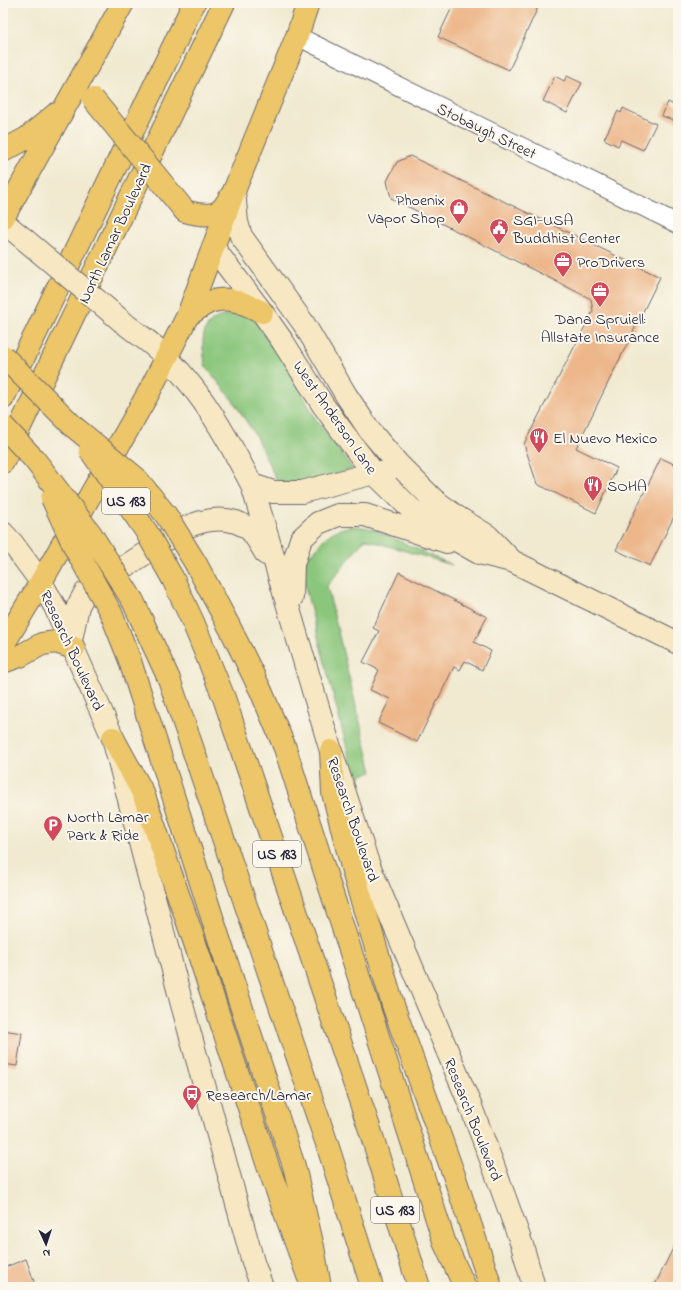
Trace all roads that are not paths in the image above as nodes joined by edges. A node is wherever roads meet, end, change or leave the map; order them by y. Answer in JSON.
{"nodes":[{"id":1,"x":123,"y":3,"type":"edge"},
{"id":2,"x":194,"y":3,"type":"edge"},
{"id":3,"x":224,"y":3,"type":"edge"},
{"id":4,"x":308,"y":3,"type":"edge"},
{"id":5,"x":297,"y":36,"type":"junction"},
{"id":6,"x":82,"y":74,"type":"junction"},
{"id":7,"x":64,"y":107,"type":"junction"},
{"id":8,"x":3,"y":151,"type":"edge"},
{"id":9,"x":234,"y":191,"type":"junction"},
{"id":10,"x":185,"y":211,"type":"junction"},
{"id":11,"x":3,"y":218,"type":"edge"},
{"id":12,"x":3,"y":222,"type":"edge"},
{"id":13,"x":678,"y":224,"type":"edge"},
{"id":14,"x":214,"y":247,"type":"junction"},
{"id":15,"x":262,"y":312,"type":"junction"},
{"id":16,"x":188,"y":315,"type":"junction"},
{"id":17,"x":3,"y":356,"type":"edge"},
{"id":18,"x":168,"y":358,"type":"junction"},
{"id":19,"x":3,"y":398,"type":"edge"},
{"id":20,"x":3,"y":426,"type":"edge"},
{"id":21,"x":74,"y":427,"type":"junction"},
{"id":22,"x":34,"y":459,"type":"junction"},
{"id":23,"x":3,"y":462,"type":"edge"},
{"id":24,"x":374,"y":473,"type":"junction"},
{"id":25,"x":416,"y":483,"type":"junction"},
{"id":26,"x":252,"y":485,"type":"junction"},
{"id":27,"x":8,"y":538,"type":"edge"},
{"id":28,"x":478,"y":553,"type":"junction"},
{"id":29,"x":512,"y":560,"type":"junction"},
{"id":30,"x":278,"y":573,"type":"junction"},
{"id":31,"x":41,"y":582,"type":"junction"},
{"id":32,"x":293,"y":620,"type":"junction"},
{"id":33,"x":678,"y":643,"type":"edge"},
{"id":34,"x":72,"y":644,"type":"junction"},
{"id":35,"x":3,"y":645,"type":"edge"},
{"id":36,"x":3,"y":662,"type":"edge"},
{"id":37,"x":113,"y":738,"type":"junction"},
{"id":38,"x":331,"y":751,"type":"junction"},
{"id":39,"x":262,"y":1287,"type":"edge"},
{"id":40,"x":312,"y":1287,"type":"edge"},
{"id":41,"x":320,"y":1287,"type":"edge"},
{"id":42,"x":372,"y":1287,"type":"edge"},
{"id":43,"x":419,"y":1287,"type":"edge"},
{"id":44,"x":464,"y":1287,"type":"edge"},
{"id":45,"x":491,"y":1287,"type":"edge"},
{"id":46,"x":534,"y":1287,"type":"edge"}],
"edges":[{"from":1,"to":6,"type":"main road"},
{"from":2,"to":19,"type":"main road","name":"North Lamar Boulevard"},
{"from":3,"to":23,"type":"main road","name":"North Lamar Boulevard"},
{"from":4,"to":5,"type":"main road"},
{"from":5,"to":9,"type":"main road"},
{"from":5,"to":13,"type":"street","name":"Stobaugh Street"},
{"from":6,"to":7,"type":"main road"},
{"from":6,"to":10,"type":"main road","bridge":true},
{"from":7,"to":8,"type":"main road"},
{"from":7,"to":11,"type":"main road"},
{"from":9,"to":10,"type":"main road"},
{"from":9,"to":14,"type":"main road"},
{"from":9,"to":25,"type":"main road","name":"West Anderson Lane"},
{"from":10,"to":14,"type":"main road"},
{"from":12,"to":18,"type":"main road","bridge":true},
{"from":14,"to":15,"type":"main road","name":"West Anderson Lane"},
{"from":14,"to":16,"type":"main road"},
{"from":15,"to":16,"type":"main road"},
{"from":15,"to":24,"type":"main road","name":"West Anderson Lane"},
{"from":16,"to":18,"type":"main road"},
{"from":17,"to":21,"type":"main road","number":"US 183","bridge":true},
{"from":18,"to":26,"type":"main road","name":"Research Boulevard"},
{"from":18,"to":31,"type":"main road"},
{"from":20,"to":22,"type":"main road","number":"US 183","bridge":true},
{"from":21,"to":43,"type":"main road","number":"US 183","bridge":true},
{"from":21,"to":44,"type":"main road","bridge":true},
{"from":22,"to":41,"type":"main road","bridge":true},
{"from":22,"to":42,"type":"main road","number":"US 183","bridge":true},
{"from":24,"to":25,"type":"main road"},
{"from":24,"to":26,"type":"main road"},
{"from":24,"to":28,"type":"main road","name":"West Anderson Lane"},
{"from":25,"to":29,"type":"main road","name":"West Anderson Lane"},
{"from":26,"to":30,"type":"main road","name":"Research Boulevard"},
{"from":27,"to":31,"type":"main road","name":"Research Boulevard"},
{"from":28,"to":29,"type":"main road","name":"West Anderson Lane"},
{"from":28,"to":32,"type":"main road"},
{"from":29,"to":33,"type":"main road","name":"West Anderson Lane"},
{"from":30,"to":32,"type":"main road","name":"Research Boulevard"},
{"from":30,"to":34,"type":"main road"},
{"from":31,"to":34,"type":"main road","name":"Research Boulevard"},
{"from":31,"to":35,"type":"main road"},
{"from":32,"to":38,"type":"main road","name":"Research Boulevard"},
{"from":34,"to":36,"type":"main road"},
{"from":34,"to":37,"type":"main road","name":"Research Boulevard"},
{"from":37,"to":39,"type":"main road","name":"Research Boulevard"},
{"from":37,"to":40,"type":"main road"},
{"from":38,"to":45,"type":"main road"},
{"from":38,"to":46,"type":"main road","name":"Research Boulevard"}]}
